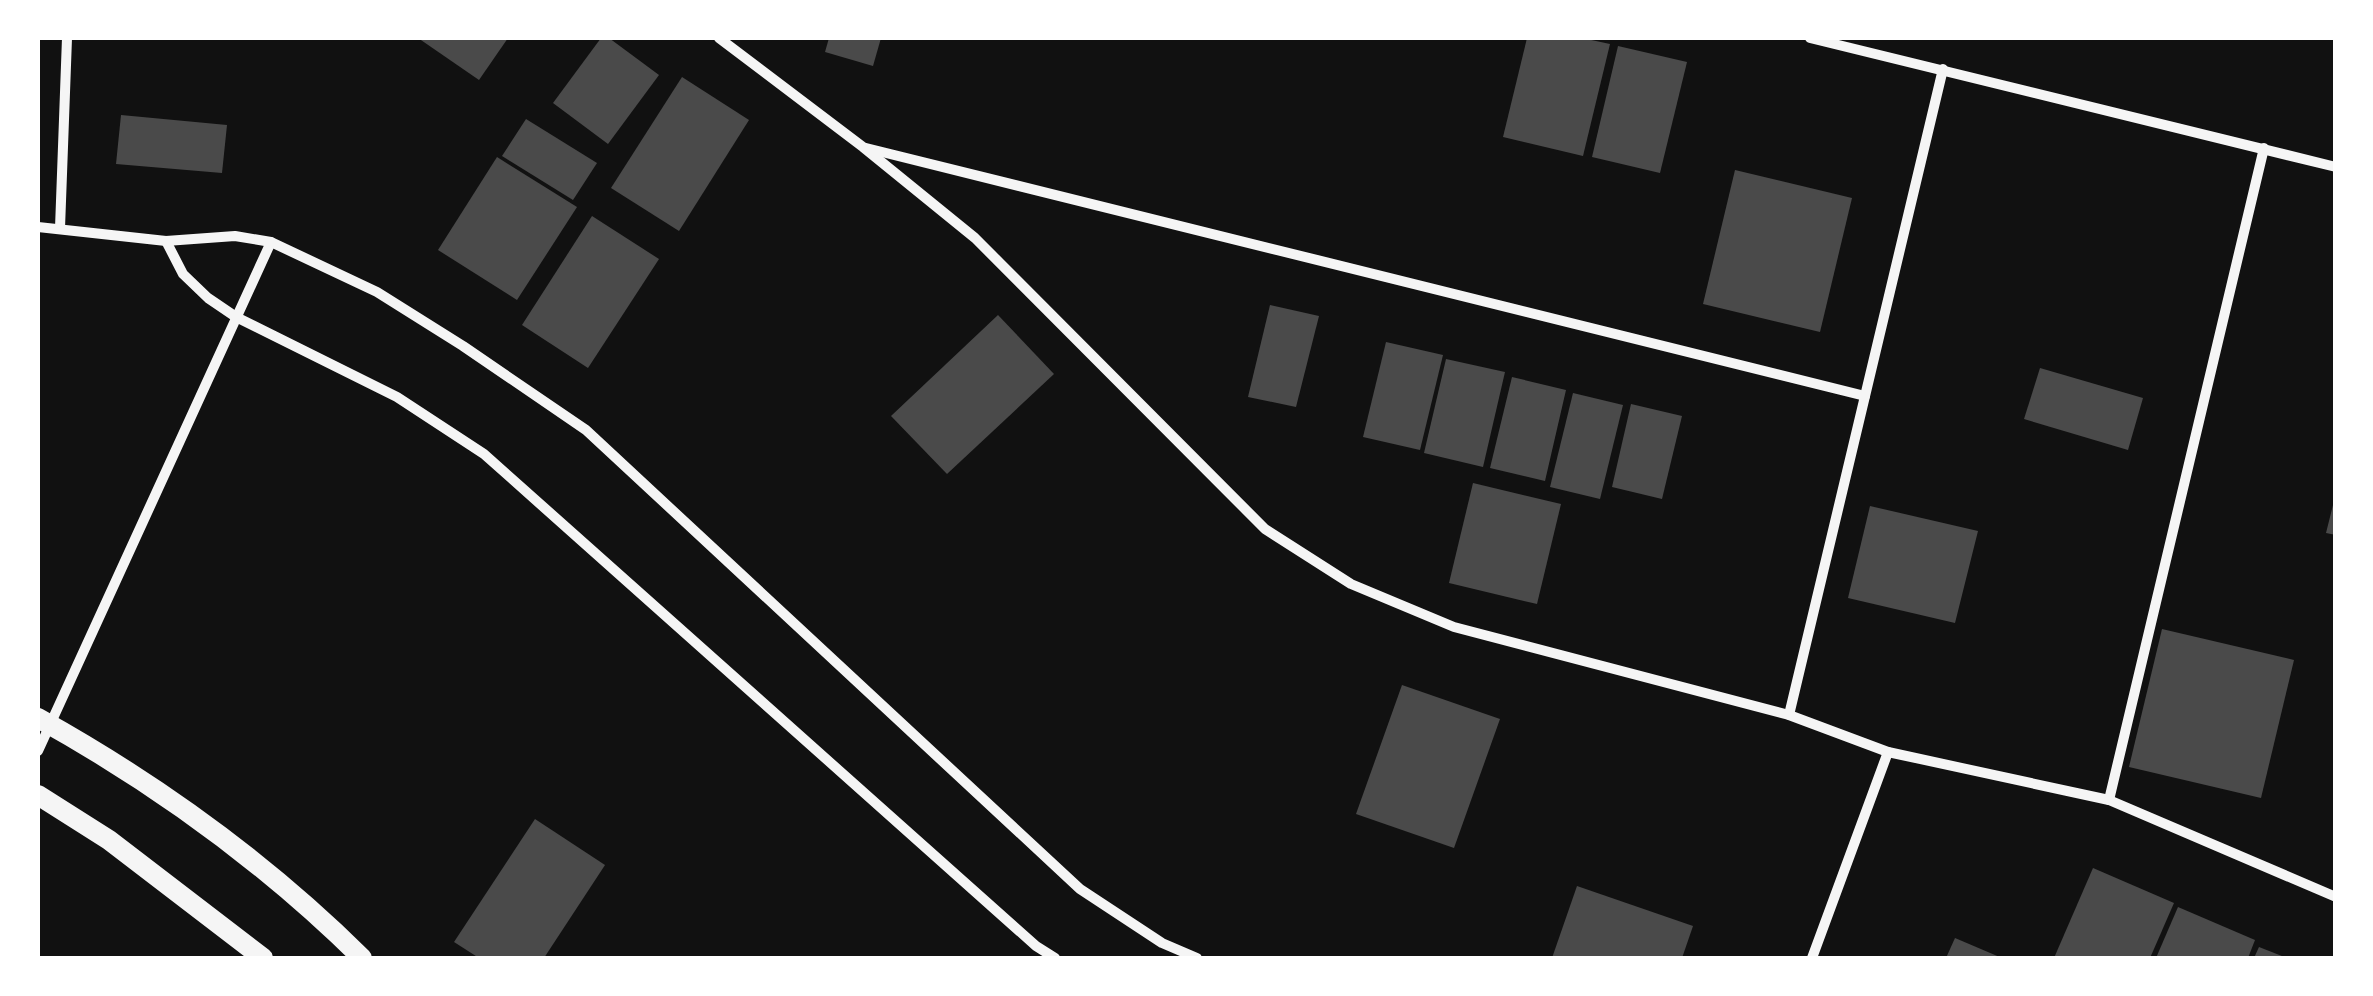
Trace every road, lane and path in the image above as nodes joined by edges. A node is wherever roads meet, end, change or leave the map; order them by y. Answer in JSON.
{"nodes":[{"id":1,"x":67,"y":38,"type":"edge"},
{"id":2,"x":720,"y":38,"type":"edge"},
{"id":3,"x":1810,"y":38,"type":"edge"},
{"id":4,"x":1943,"y":69,"type":"junction"},
{"id":5,"x":863,"y":147,"type":"junction"},
{"id":6,"x":2264,"y":148,"type":"junction"},
{"id":7,"x":2336,"y":167,"type":"edge"},
{"id":8,"x":38,"y":227,"type":"edge"},
{"id":9,"x":60,"y":228,"type":"junction"},
{"id":10,"x":166,"y":241,"type":"junction"},
{"id":11,"x":271,"y":242,"type":"junction"},
{"id":12,"x":236,"y":318,"type":"junction"},
{"id":13,"x":1865,"y":396,"type":"junction"},
{"id":14,"x":1789,"y":714,"type":"junction"},
{"id":15,"x":44,"y":722,"type":"edge"},
{"id":16,"x":38,"y":751,"type":"edge"},
{"id":17,"x":1888,"y":752,"type":"junction"},
{"id":18,"x":38,"y":795,"type":"edge"},
{"id":19,"x":2110,"y":800,"type":"junction"},
{"id":20,"x":2336,"y":897,"type":"edge"},
{"id":21,"x":263,"y":958,"type":"edge"},
{"id":22,"x":362,"y":958,"type":"edge"},
{"id":23,"x":1055,"y":958,"type":"edge"},
{"id":24,"x":1196,"y":958,"type":"edge"},
{"id":25,"x":1812,"y":958,"type":"edge"}],
"edges":[{"from":1,"to":9,"type":"street"},
{"from":2,"to":5,"type":"street"},
{"from":3,"to":4,"type":"street"},
{"from":4,"to":6,"type":"street"},
{"from":4,"to":13,"type":"street"},
{"from":5,"to":13,"type":"street"},
{"from":5,"to":14,"type":"street"},
{"from":6,"to":7,"type":"street"},
{"from":6,"to":19,"type":"street"},
{"from":8,"to":9,"type":"street"},
{"from":9,"to":10,"type":"street"},
{"from":10,"to":11,"type":"street"},
{"from":10,"to":12,"type":"street"},
{"from":11,"to":12,"type":"street"},
{"from":11,"to":24,"type":"street"},
{"from":12,"to":15,"type":"street"},
{"from":12,"to":23,"type":"street"},
{"from":13,"to":14,"type":"street"},
{"from":14,"to":17,"type":"street"},
{"from":15,"to":16,"type":"street"},
{"from":15,"to":22,"type":"main road"},
{"from":17,"to":19,"type":"street"},
{"from":17,"to":25,"type":"street"},
{"from":18,"to":21,"type":"main road"},
{"from":19,"to":20,"type":"street"}]}
